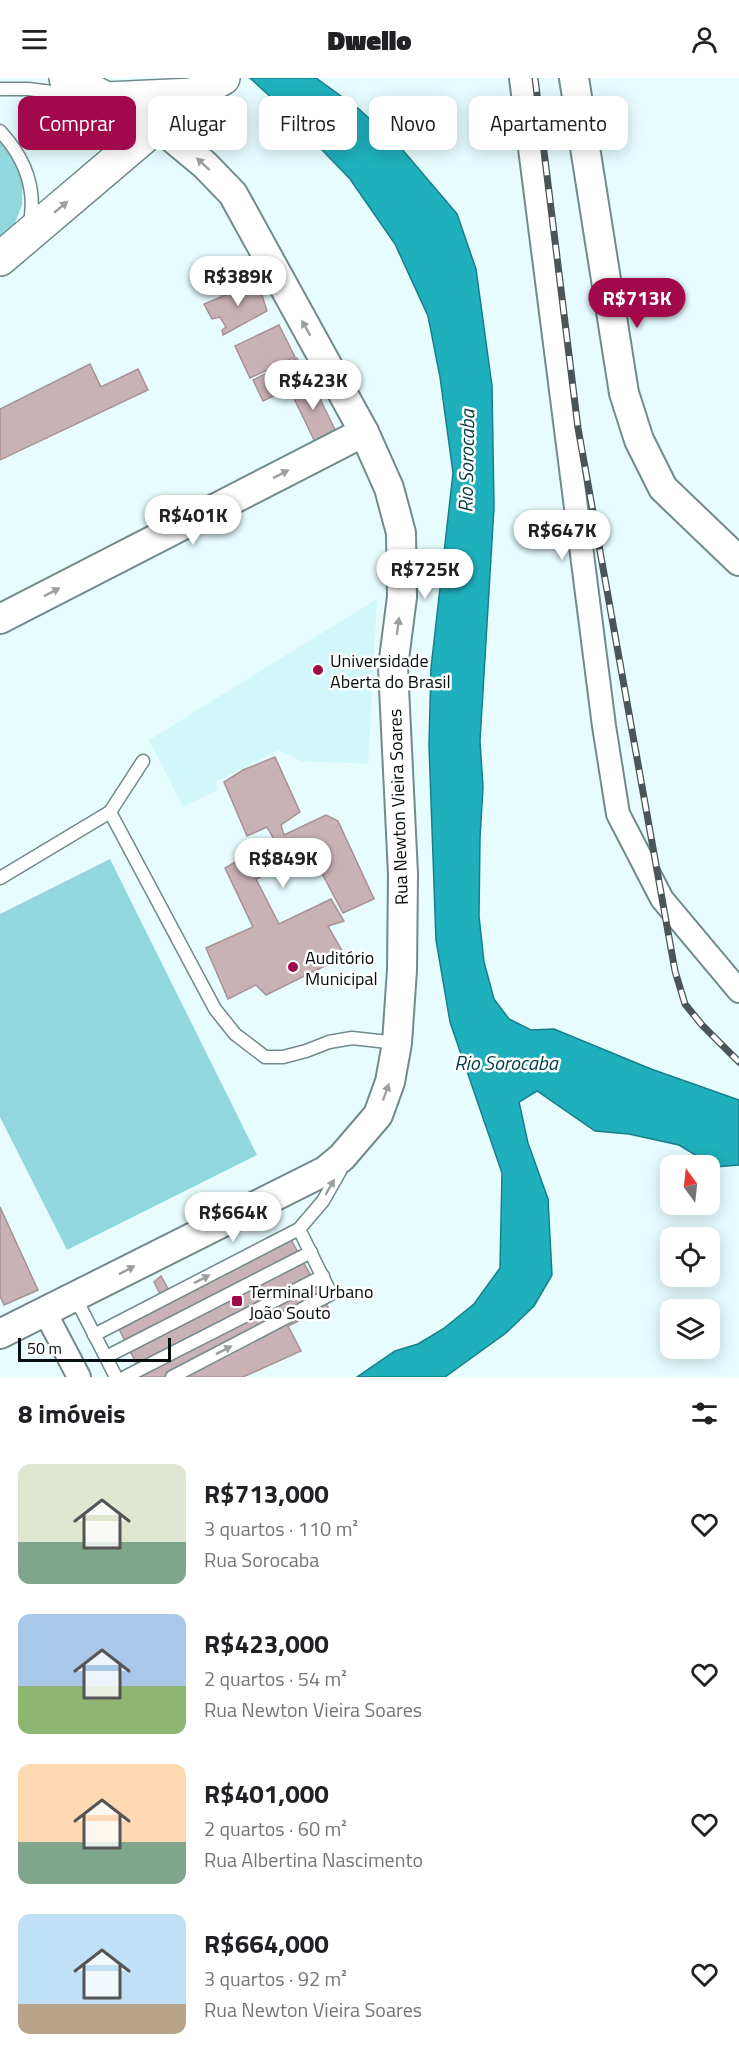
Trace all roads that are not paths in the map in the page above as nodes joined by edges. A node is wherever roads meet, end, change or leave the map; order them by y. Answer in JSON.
{"nodes":[{"id":1,"x":66,"y":78,"type":"edge"},
{"id":2,"x":521,"y":78,"type":"edge"},
{"id":3,"x":574,"y":78,"type":"edge"},
{"id":4,"x":206,"y":88,"type":"edge"},
{"id":5,"x":0,"y":89,"type":"edge"},
{"id":6,"x":82,"y":96,"type":"edge"},
{"id":7,"x":99,"y":96,"type":"edge"},
{"id":8,"x":133,"y":96,"type":"edge"},
{"id":9,"x":0,"y":131,"type":"edge"},
{"id":10,"x":148,"y":134,"type":"edge"},
{"id":11,"x":187,"y":150,"type":"edge"},
{"id":12,"x":26,"y":236,"type":"junction"},
{"id":13,"x":0,"y":259,"type":"edge"},
{"id":14,"x":364,"y":432,"type":"junction"},
{"id":15,"x":739,"y":561,"type":"edge"},
{"id":16,"x":0,"y":619,"type":"edge"},
{"id":17,"x":143,"y":760,"type":"dead end"},
{"id":18,"x":110,"y":812,"type":"junction"},
{"id":19,"x":0,"y":878,"type":"edge"},
{"id":20,"x":739,"y":991,"type":"edge"},
{"id":21,"x":397,"y":1043,"type":"junction"},
{"id":22,"x":356,"y":1142,"type":"junction"},
{"id":23,"x":299,"y":1229,"type":"junction"},
{"id":24,"x":311,"y":1252,"type":"junction"},
{"id":25,"x":323,"y":1276,"type":"junction"},
{"id":26,"x":75,"y":1297,"type":"junction"},
{"id":27,"x":45,"y":1312,"type":"junction"},
{"id":28,"x":0,"y":1334,"type":"edge"},
{"id":29,"x":94,"y":1335,"type":"junction"},
{"id":30,"x":106,"y":1357,"type":"junction"},
{"id":31,"x":79,"y":1377,"type":"edge"},
{"id":32,"x":116,"y":1377,"type":"edge"},
{"id":33,"x":126,"y":1377,"type":"edge"},
{"id":34,"x":172,"y":1377,"type":"edge"}],
"edges":[{"from":1,"to":7,"type":"main road","name":"Rua Newton Vieira Soares"},
{"from":2,"to":20,"type":"street"},
{"from":3,"to":15,"type":"street"},
{"from":4,"to":8,"type":"main road"},
{"from":5,"to":6,"type":"lane"},
{"from":9,"to":12,"type":"lane"},
{"from":12,"to":10,"type":"main road","one_way":true},
{"from":14,"to":11,"type":"street","name":"Rua Newton Vieira Soares","one_way":true},
{"from":12,"to":13,"type":"main road"},
{"from":16,"to":14,"type":"street","one_way":true},
{"from":21,"to":14,"type":"street","name":"Rua Newton Vieira Soares","one_way":true},
{"from":17,"to":18,"type":"lane"},
{"from":18,"to":19,"type":"lane"},
{"from":18,"to":21,"type":"lane"},
{"from":22,"to":21,"type":"street","name":"Rua Newton Vieira Soares","one_way":true},
{"from":23,"to":22,"type":"lane","one_way":true},
{"from":26,"to":22,"type":"street","name":"Rua Newton Vieira Soares","one_way":true},
{"from":23,"to":24,"type":"lane"},
{"from":29,"to":23,"type":"lane","one_way":true},
{"from":24,"to":25,"type":"lane"},
{"from":24,"to":30,"type":"lane"},
{"from":25,"to":33,"type":"lane"},
{"from":34,"to":25,"type":"lane","one_way":true},
{"from":26,"to":27,"type":"street","name":"Rua Newton Vieira Soares"},
{"from":26,"to":29,"type":"lane"},
{"from":27,"to":28,"type":"street","name":"Rua Newton Vieira Soares"},
{"from":27,"to":31,"type":"street"},
{"from":29,"to":30,"type":"lane"},
{"from":30,"to":32,"type":"lane"}]}
